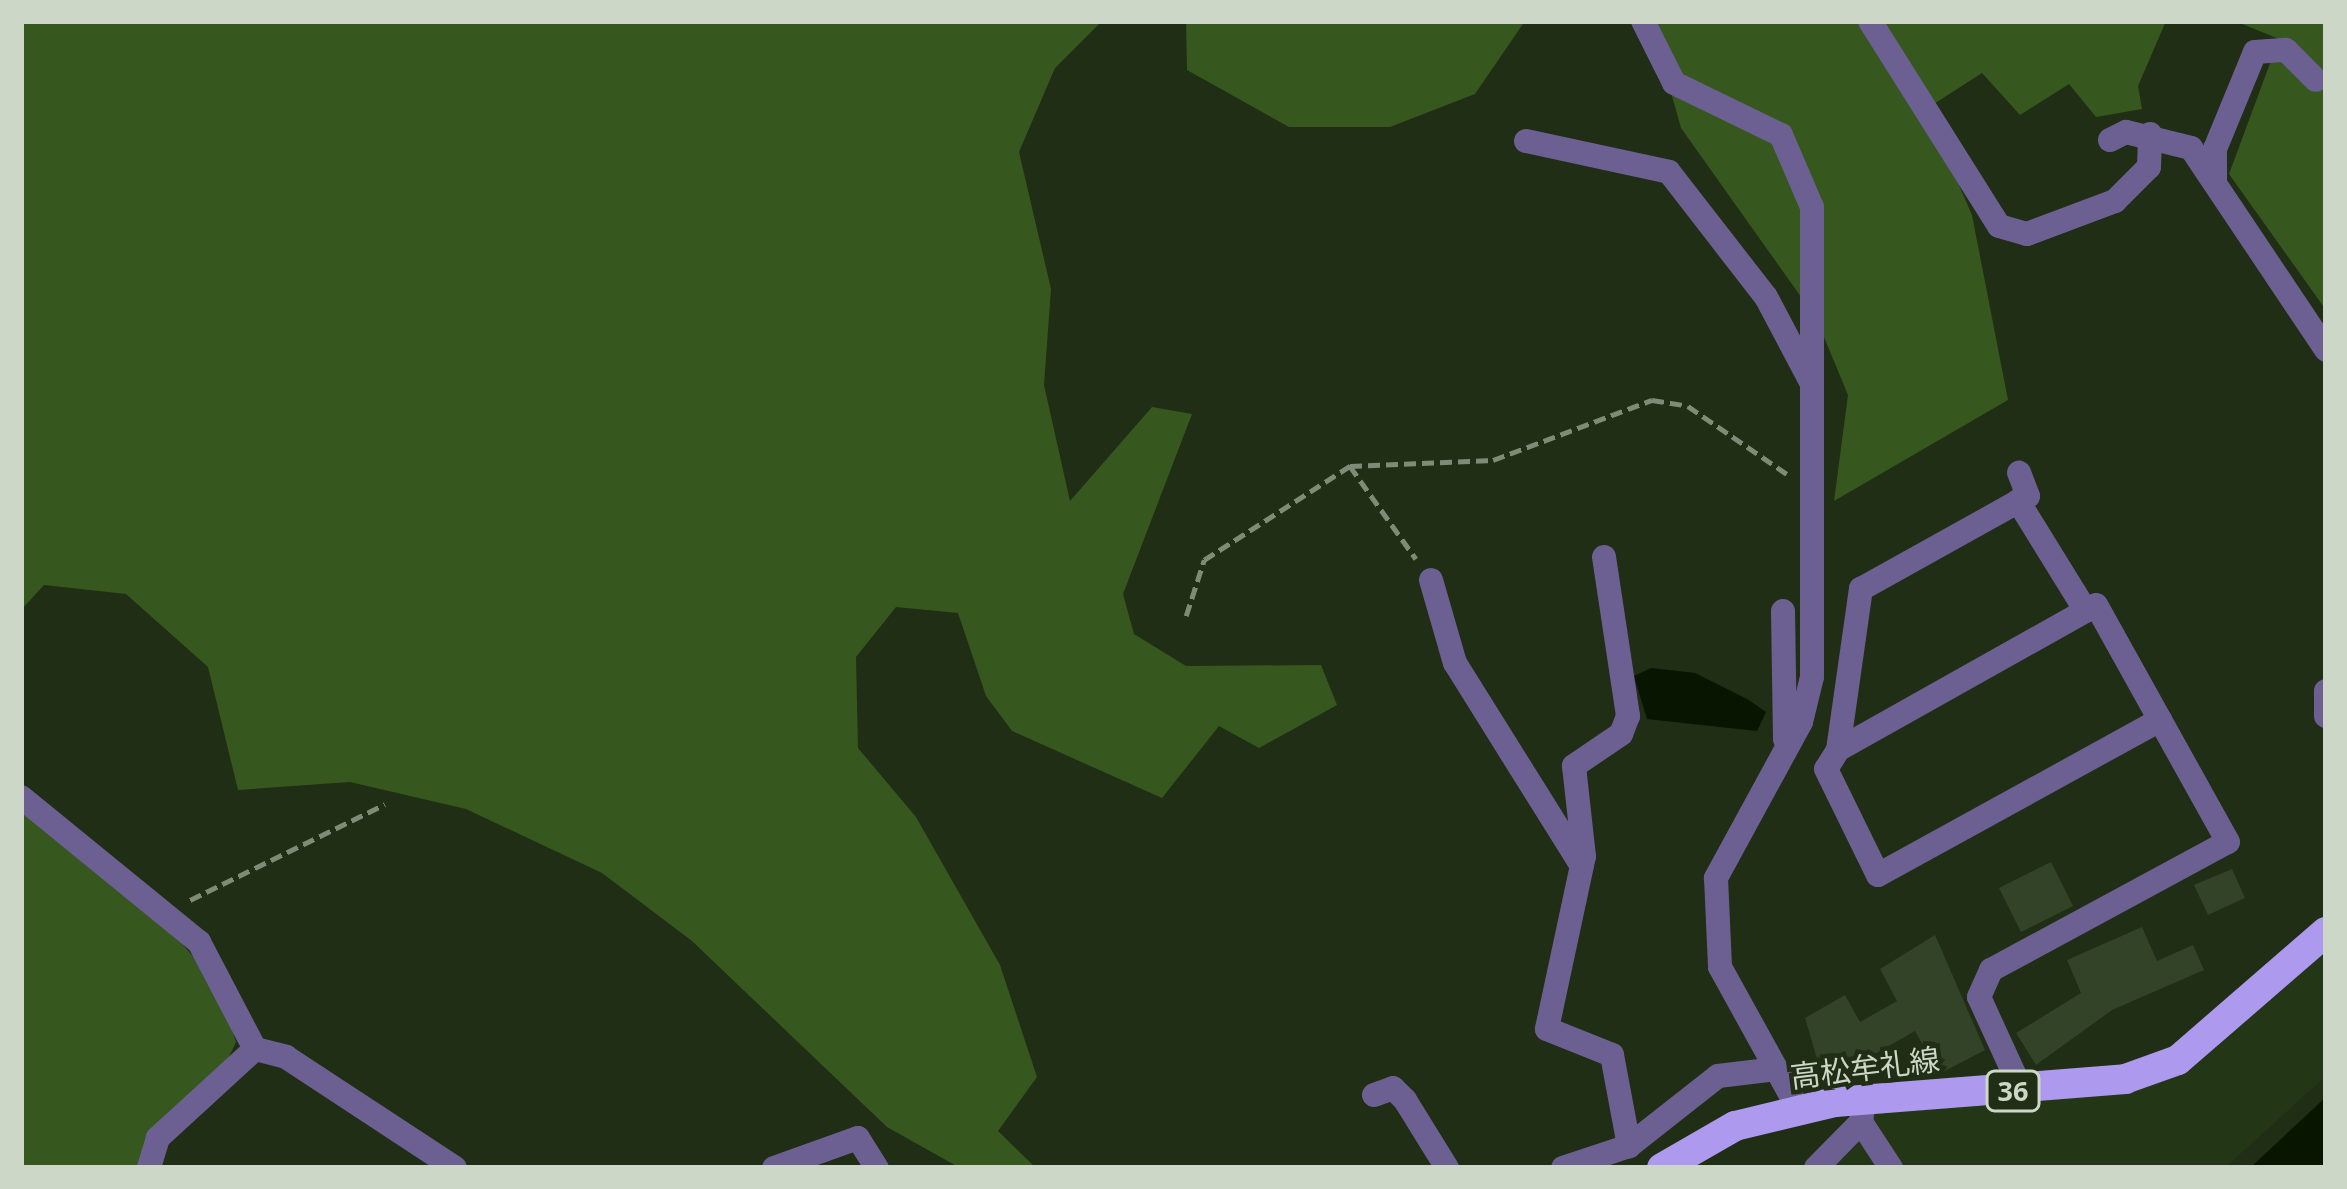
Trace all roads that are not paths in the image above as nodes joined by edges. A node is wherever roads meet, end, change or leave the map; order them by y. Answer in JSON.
{"nodes":[{"id":1,"x":1643,"y":21,"type":"edge"},
{"id":2,"x":1870,"y":21,"type":"edge"},
{"id":3,"x":2316,"y":80,"type":"dead end"},
{"id":4,"x":2150,"y":134,"type":"junction"},
{"id":5,"x":2110,"y":140,"type":"dead end"},
{"id":6,"x":1526,"y":141,"type":"dead end"},
{"id":7,"x":2215,"y":181,"type":"junction"},
{"id":8,"x":2326,"y":350,"type":"edge"},
{"id":9,"x":1812,"y":384,"type":"junction"},
{"id":10,"x":2019,"y":473,"type":"dead end"},
{"id":11,"x":2018,"y":501,"type":"junction"},
{"id":12,"x":1604,"y":557,"type":"dead end"},
{"id":13,"x":1431,"y":580,"type":"road end"},
{"id":14,"x":1783,"y":611,"type":"dead end"},
{"id":15,"x":2086,"y":611,"type":"junction"},
{"id":16,"x":2326,"y":691,"type":"edge"},
{"id":17,"x":2326,"y":716,"type":"edge"},
{"id":18,"x":2160,"y":720,"type":"junction"},
{"id":19,"x":1785,"y":747,"type":"junction"},
{"id":20,"x":1838,"y":751,"type":"junction"},
{"id":21,"x":21,"y":796,"type":"edge"},
{"id":22,"x":1582,"y":866,"type":"junction"},
{"id":23,"x":2326,"y":932,"type":"edge"},
{"id":24,"x":255,"y":1049,"type":"junction"},
{"id":25,"x":1777,"y":1069,"type":"junction"},
{"id":26,"x":2022,"y":1091,"type":"junction"},
{"id":27,"x":1374,"y":1095,"type":"dead end"},
{"id":28,"x":1799,"y":1110,"type":"junction"},
{"id":29,"x":1862,"y":1111,"type":"junction"},
{"id":30,"x":1629,"y":1145,"type":"junction"},
{"id":31,"x":149,"y":1168,"type":"edge"},
{"id":32,"x":455,"y":1168,"type":"edge"},
{"id":33,"x":774,"y":1168,"type":"edge"},
{"id":34,"x":877,"y":1168,"type":"edge"},
{"id":35,"x":1447,"y":1168,"type":"edge"},
{"id":36,"x":1563,"y":1168,"type":"edge"},
{"id":37,"x":1662,"y":1168,"type":"edge"},
{"id":38,"x":1816,"y":1168,"type":"edge"},
{"id":39,"x":1891,"y":1168,"type":"edge"}],
"edges":[{"from":1,"to":9,"type":"street"},
{"from":2,"to":4,"type":"street"},
{"from":3,"to":7,"type":"street"},
{"from":4,"to":5,"type":"street"},
{"from":4,"to":7,"type":"street"},
{"from":6,"to":9,"type":"street"},
{"from":7,"to":8,"type":"street"},
{"from":9,"to":19,"type":"street"},
{"from":10,"to":11,"type":"street"},
{"from":11,"to":15,"type":"street"},
{"from":11,"to":20,"type":"street"},
{"from":12,"to":22,"type":"street"},
{"from":13,"to":22,"type":"street"},
{"from":14,"to":19,"type":"street"},
{"from":15,"to":18,"type":"street"},
{"from":15,"to":20,"type":"street"},
{"from":16,"to":17,"type":"street"},
{"from":18,"to":20,"type":"street"},
{"from":18,"to":26,"type":"street"},
{"from":19,"to":25,"type":"street"},
{"from":21,"to":24,"type":"street"},
{"from":22,"to":30,"type":"street"},
{"from":23,"to":26,"type":"main road","name":"高松牟礼線","number":"36"},
{"from":24,"to":31,"type":"street"},
{"from":24,"to":32,"type":"street"},
{"from":25,"to":28,"type":"street"},
{"from":25,"to":30,"type":"street"},
{"from":26,"to":29,"type":"main road","name":"高松牟礼線","number":"36"},
{"from":27,"to":35,"type":"street"},
{"from":28,"to":29,"type":"main road","name":"高松牟礼線","number":"36"},
{"from":28,"to":37,"type":"main road","name":"高松牟礼線","number":"36"},
{"from":29,"to":38,"type":"street"},
{"from":29,"to":39,"type":"street"},
{"from":30,"to":36,"type":"street"},
{"from":33,"to":34,"type":"street"}]}
